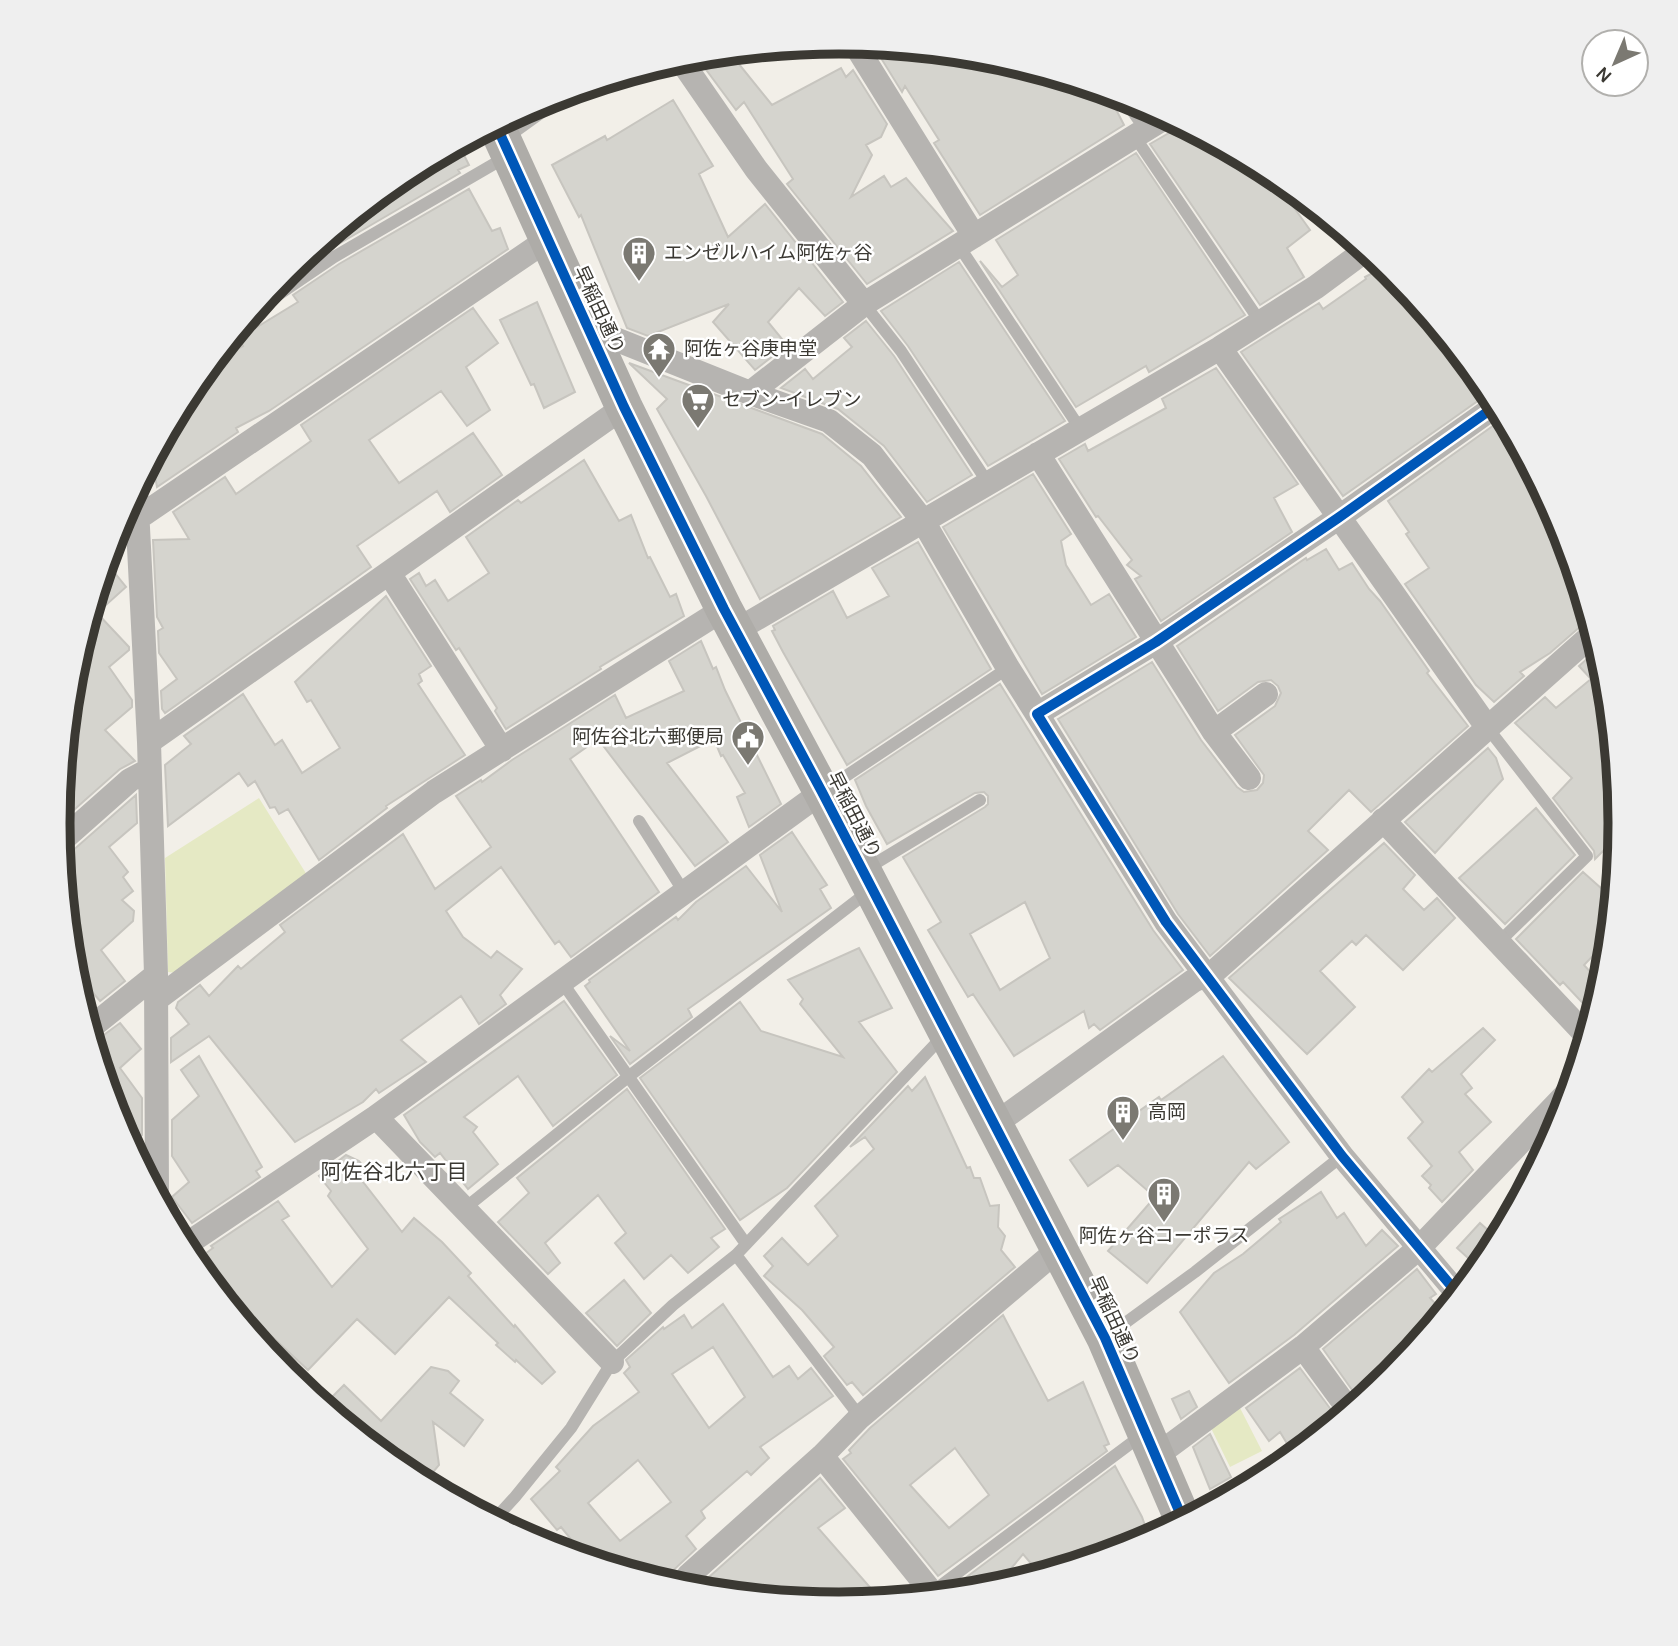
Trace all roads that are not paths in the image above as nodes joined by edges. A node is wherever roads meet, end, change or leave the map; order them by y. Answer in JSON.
{"nodes":[{"id":1,"x":860,"y":55,"type":"edge"},
{"id":2,"x":687,"y":69,"type":"edge"},
{"id":3,"x":517,"y":126,"type":"edge"},
{"id":4,"x":1150,"y":126,"type":"edge"},
{"id":5,"x":501,"y":139,"type":"edge"},
{"id":6,"x":547,"y":240,"type":"junction"},
{"id":7,"x":967,"y":241,"type":"junction"},
{"id":8,"x":1358,"y":256,"type":"edge"},
{"id":9,"x":282,"y":293,"type":"edge"},
{"id":10,"x":864,"y":304,"type":"junction"},
{"id":11,"x":1261,"y":323,"type":"junction"},
{"id":12,"x":590,"y":329,"type":"junction"},
{"id":13,"x":1220,"y":348,"type":"junction"},
{"id":14,"x":750,"y":393,"type":"junction"},
{"id":15,"x":624,"y":407,"type":"junction"},
{"id":16,"x":1488,"y":412,"type":"edge"},
{"id":17,"x":1081,"y":430,"type":"junction"},
{"id":18,"x":1038,"y":454,"type":"junction"},
{"id":19,"x":988,"y":483,"type":"junction"},
{"id":20,"x":137,"y":510,"type":"edge"},
{"id":21,"x":138,"y":518,"type":"junction"},
{"id":22,"x":1338,"y":518,"type":"junction"},
{"id":23,"x":923,"y":521,"type":"junction"},
{"id":24,"x":132,"y":523,"type":"edge"},
{"id":25,"x":389,"y":573,"type":"junction"},
{"id":26,"x":729,"y":620,"type":"junction"},
{"id":27,"x":1586,"y":640,"type":"edge"},
{"id":28,"x":1156,"y":642,"type":"junction"},
{"id":29,"x":1008,"y":668,"type":"junction"},
{"id":30,"x":1266,"y":694,"type":"dead end"},
{"id":31,"x":1037,"y":714,"type":"junction"},
{"id":32,"x":1487,"y":727,"type":"junction"},
{"id":33,"x":1214,"y":732,"type":"junction"},
{"id":34,"x":149,"y":742,"type":"junction"},
{"id":35,"x":502,"y":750,"type":"junction"},
{"id":36,"x":149,"y":770,"type":"junction"},
{"id":37,"x":1249,"y":778,"type":"dead end"},
{"id":38,"x":822,"y":792,"type":"junction"},
{"id":39,"x":980,"y":800,"type":"dead end"},
{"id":40,"x":1383,"y":820,"type":"junction"},
{"id":41,"x":639,"y":821,"type":"dead end"},
{"id":42,"x":70,"y":833,"type":"edge"},
{"id":43,"x":867,"y":880,"type":"junction"},
{"id":44,"x":684,"y":892,"type":"junction"},
{"id":45,"x":1499,"y":942,"type":"junction"},
{"id":46,"x":1206,"y":975,"type":"junction"},
{"id":47,"x":562,"y":982,"type":"junction"},
{"id":48,"x":156,"y":987,"type":"junction"},
{"id":49,"x":97,"y":1024,"type":"edge"},
{"id":50,"x":1580,"y":1028,"type":"edge"},
{"id":51,"x":945,"y":1033,"type":"junction"},
{"id":52,"x":628,"y":1077,"type":"junction"},
{"id":53,"x":1552,"y":1109,"type":"edge"},
{"id":54,"x":376,"y":1117,"type":"junction"},
{"id":55,"x":995,"y":1124,"type":"junction"},
{"id":56,"x":1342,"y":1156,"type":"junction"},
{"id":57,"x":157,"y":1176,"type":"edge"},
{"id":58,"x":464,"y":1209,"type":"junction"},
{"id":59,"x":193,"y":1240,"type":"edge"},
{"id":60,"x":746,"y":1244,"type":"junction"},
{"id":61,"x":1420,"y":1247,"type":"junction"},
{"id":62,"x":1060,"y":1248,"type":"junction"},
{"id":63,"x":736,"y":1255,"type":"junction"},
{"id":64,"x":1452,"y":1287,"type":"edge"},
{"id":65,"x":1105,"y":1338,"type":"junction"},
{"id":66,"x":1303,"y":1347,"type":"junction"},
{"id":67,"x":612,"y":1362,"type":"junction"},
{"id":68,"x":1344,"y":1403,"type":"edge"},
{"id":69,"x":860,"y":1417,"type":"junction"},
{"id":70,"x":1151,"y":1444,"type":"junction"},
{"id":71,"x":822,"y":1456,"type":"junction"},
{"id":72,"x":1180,"y":1511,"type":"edge"},
{"id":73,"x":501,"y":1513,"type":"edge"},
{"id":74,"x":693,"y":1578,"type":"edge"},
{"id":75,"x":946,"y":1584,"type":"edge"},
{"id":76,"x":927,"y":1586,"type":"edge"}],
"edges":[{"from":1,"to":7,"type":"street"},
{"from":2,"to":10,"type":"street"},
{"from":3,"to":5,"type":"street"},
{"from":4,"to":7,"type":"street"},
{"from":4,"to":11,"type":"lane"},
{"from":5,"to":6,"type":"main road","name":"早稲田通り"},
{"from":5,"to":9,"type":"lane"},
{"from":6,"to":12,"type":"main road","name":"早稲田通り"},
{"from":6,"to":21,"type":"street"},
{"from":7,"to":10,"type":"street"},
{"from":7,"to":17,"type":"lane"},
{"from":8,"to":11,"type":"street"},
{"from":10,"to":14,"type":"street"},
{"from":10,"to":19,"type":"lane"},
{"from":11,"to":13,"type":"street"},
{"from":12,"to":14,"type":"street"},
{"from":12,"to":15,"type":"main road","name":"早稲田通り"},
{"from":13,"to":17,"type":"street"},
{"from":13,"to":22,"type":"street"},
{"from":14,"to":23,"type":"street"},
{"from":15,"to":25,"type":"street"},
{"from":15,"to":26,"type":"main road","name":"早稲田通り"},
{"from":16,"to":22,"type":"street"},
{"from":17,"to":18,"type":"street"},
{"from":18,"to":19,"type":"street"},
{"from":18,"to":28,"type":"street"},
{"from":19,"to":23,"type":"street"},
{"from":20,"to":21,"type":"street"},
{"from":21,"to":24,"type":"street"},
{"from":21,"to":34,"type":"street"},
{"from":22,"to":28,"type":"street"},
{"from":22,"to":32,"type":"street"},
{"from":23,"to":26,"type":"street"},
{"from":23,"to":29,"type":"street"},
{"from":25,"to":34,"type":"street"},
{"from":25,"to":35,"type":"street"},
{"from":26,"to":35,"type":"street"},
{"from":26,"to":38,"type":"main road","name":"早稲田通り"},
{"from":27,"to":32,"type":"street"},
{"from":28,"to":31,"type":"street"},
{"from":28,"to":33,"type":"street"},
{"from":29,"to":31,"type":"street"},
{"from":29,"to":38,"type":"lane"},
{"from":30,"to":33,"type":"street"},
{"from":31,"to":46,"type":"street"},
{"from":32,"to":40,"type":"street"},
{"from":32,"to":45,"type":"lane"},
{"from":33,"to":37,"type":"street"},
{"from":34,"to":36,"type":"street"},
{"from":35,"to":48,"type":"street"},
{"from":36,"to":42,"type":"street"},
{"from":36,"to":48,"type":"street"},
{"from":38,"to":43,"type":"main road","name":"早稲田通り"},
{"from":38,"to":44,"type":"street"},
{"from":39,"to":43,"type":"lane"},
{"from":40,"to":45,"type":"street"},
{"from":40,"to":46,"type":"street"},
{"from":41,"to":44,"type":"lane"},
{"from":43,"to":51,"type":"main road","name":"早稲田通り"},
{"from":43,"to":52,"type":"lane"},
{"from":44,"to":47,"type":"street"},
{"from":45,"to":50,"type":"street"},
{"from":46,"to":55,"type":"street"},
{"from":46,"to":56,"type":"street"},
{"from":47,"to":52,"type":"lane"},
{"from":47,"to":54,"type":"street"},
{"from":48,"to":49,"type":"street"},
{"from":48,"to":57,"type":"street"},
{"from":51,"to":55,"type":"main road","name":"早稲田通り"},
{"from":51,"to":60,"type":"lane"},
{"from":52,"to":58,"type":"lane"},
{"from":52,"to":60,"type":"lane"},
{"from":53,"to":61,"type":"street"},
{"from":54,"to":58,"type":"street"},
{"from":54,"to":59,"type":"street"},
{"from":55,"to":62,"type":"main road","name":"早稲田通り"},
{"from":56,"to":61,"type":"street"},
{"from":56,"to":65,"type":"lane"},
{"from":58,"to":67,"type":"street"},
{"from":60,"to":63,"type":"lane"},
{"from":61,"to":64,"type":"street"},
{"from":61,"to":66,"type":"street"},
{"from":62,"to":65,"type":"main road","name":"早稲田通り"},
{"from":62,"to":69,"type":"street"},
{"from":63,"to":67,"type":"lane"},
{"from":63,"to":69,"type":"lane"},
{"from":65,"to":70,"type":"main road","name":"早稲田通り"},
{"from":66,"to":68,"type":"street"},
{"from":66,"to":70,"type":"street"},
{"from":67,"to":73,"type":"lane"},
{"from":69,"to":71,"type":"street"},
{"from":70,"to":72,"type":"main road","name":"早稲田通り"},
{"from":70,"to":75,"type":"lane"},
{"from":71,"to":74,"type":"street"},
{"from":71,"to":76,"type":"street"}]}
